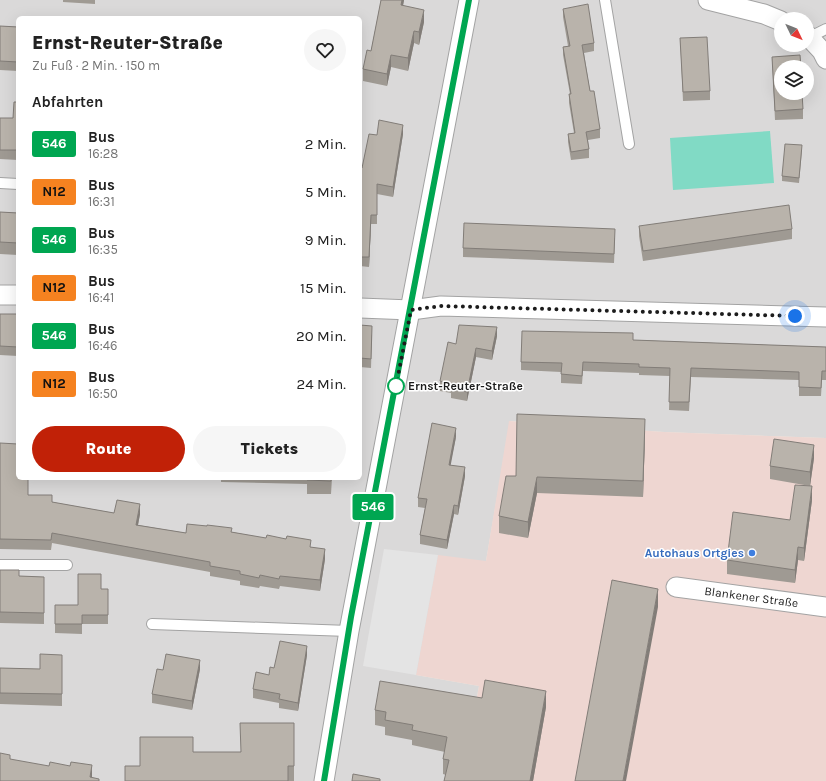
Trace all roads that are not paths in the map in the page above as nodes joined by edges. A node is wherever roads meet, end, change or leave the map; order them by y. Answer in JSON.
{"nodes":[{"id":1,"x":469,"y":0,"type":"edge"},
{"id":2,"x":605,"y":0,"type":"edge"},
{"id":3,"x":708,"y":0,"type":"edge"},
{"id":4,"x":774,"y":18,"type":"edge"},
{"id":5,"x":814,"y":34,"type":"edge"},
{"id":6,"x":826,"y":59,"type":"edge"},
{"id":7,"x":628,"y":144,"type":"dead end"},
{"id":8,"x":0,"y":183,"type":"edge"},
{"id":9,"x":16,"y":184,"type":"edge"},
{"id":10,"x":0,"y":295,"type":"edge"},
{"id":11,"x":16,"y":295,"type":"edge"},
{"id":12,"x":362,"y":308,"type":"edge"},
{"id":13,"x":411,"y":310,"type":"junction"},
{"id":14,"x":826,"y":317,"type":"edge"},
{"id":15,"x":0,"y":565,"type":"edge"},
{"id":16,"x":67,"y":565,"type":"dead end"},
{"id":17,"x":676,"y":587,"type":"dead end"},
{"id":18,"x":826,"y":607,"type":"edge"},
{"id":19,"x":152,"y":624,"type":"dead end"},
{"id":20,"x":349,"y":631,"type":"junction"},
{"id":21,"x":324,"y":781,"type":"edge"}],
"edges":[{"from":1,"to":13,"type":"street"},
{"from":2,"to":7,"type":"lane"},
{"from":3,"to":4,"type":"street"},
{"from":5,"to":6,"type":"street"},
{"from":8,"to":9,"type":"lane"},
{"from":10,"to":11,"type":"street"},
{"from":12,"to":13,"type":"street"},
{"from":13,"to":14,"type":"street"},
{"from":13,"to":20,"type":"street"},
{"from":15,"to":16,"type":"lane"},
{"from":17,"to":18,"type":"street","name":"Blankener Straße"},
{"from":19,"to":20,"type":"lane"},
{"from":20,"to":21,"type":"street"}]}
